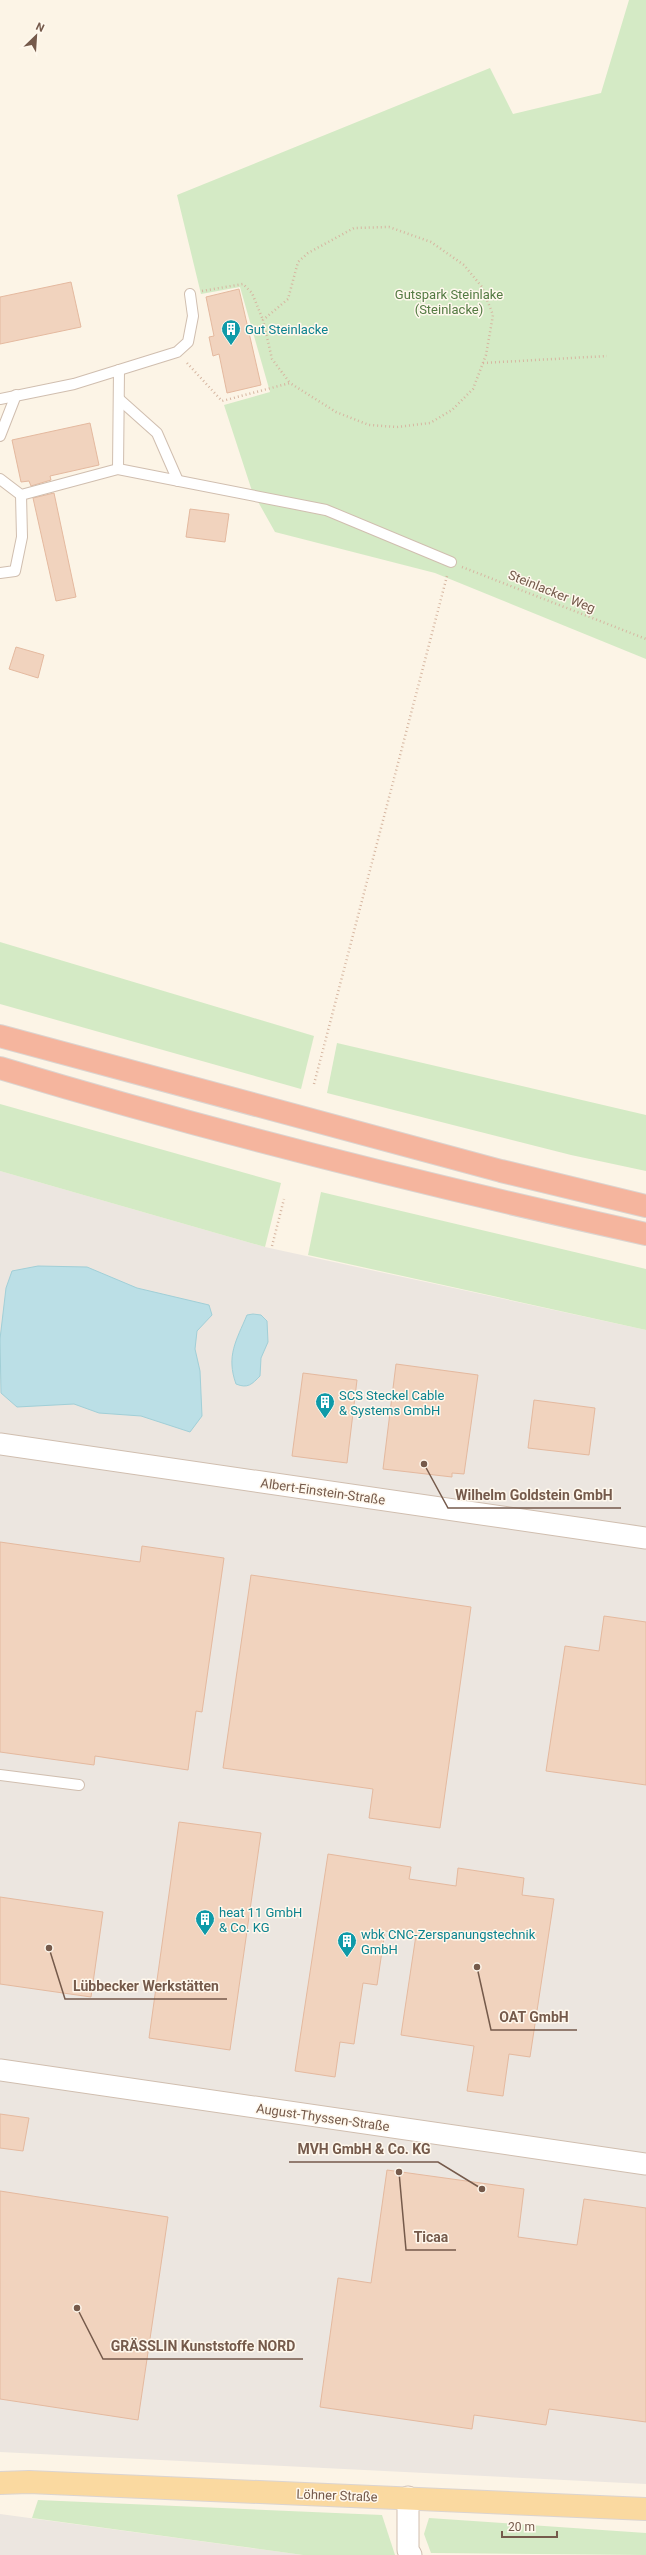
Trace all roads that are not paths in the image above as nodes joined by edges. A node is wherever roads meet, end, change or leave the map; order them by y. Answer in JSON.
{"nodes":[{"id":1,"x":190,"y":294,"type":"road end"},
{"id":2,"x":119,"y":370,"type":"junction"},
{"id":3,"x":16,"y":396,"type":"junction"},
{"id":4,"x":0,"y":399,"type":"edge"},
{"id":5,"x":120,"y":400,"type":"junction"},
{"id":6,"x":0,"y":436,"type":"edge"},
{"id":7,"x":118,"y":470,"type":"junction"},
{"id":8,"x":0,"y":479,"type":"edge"},
{"id":9,"x":178,"y":481,"type":"junction"},
{"id":10,"x":21,"y":495,"type":"junction"},
{"id":11,"x":451,"y":562,"type":"road end"},
{"id":12,"x":0,"y":573,"type":"edge"},
{"id":13,"x":0,"y":1036,"type":"edge"},
{"id":14,"x":0,"y":1068,"type":"edge"},
{"id":15,"x":646,"y":1206,"type":"edge"},
{"id":16,"x":646,"y":1234,"type":"edge"},
{"id":17,"x":0,"y":1444,"type":"edge"},
{"id":18,"x":646,"y":1538,"type":"edge"},
{"id":19,"x":0,"y":1774,"type":"edge"},
{"id":20,"x":79,"y":1785,"type":"dead end"},
{"id":21,"x":0,"y":2070,"type":"edge"},
{"id":22,"x":646,"y":2164,"type":"edge"},
{"id":23,"x":0,"y":2476,"type":"edge"},
{"id":24,"x":29,"y":2482,"type":"junction"},
{"id":25,"x":0,"y":2483,"type":"edge"},
{"id":26,"x":408,"y":2497,"type":"junction"},
{"id":27,"x":646,"y":2509,"type":"edge"},
{"id":28,"x":411,"y":2555,"type":"edge"}],
"edges":[{"from":1,"to":2,"type":"lane"},
{"from":2,"to":3,"type":"lane"},
{"from":2,"to":5,"type":"lane"},
{"from":3,"to":4,"type":"lane"},
{"from":3,"to":6,"type":"lane"},
{"from":5,"to":7,"type":"lane"},
{"from":5,"to":9,"type":"lane"},
{"from":7,"to":9,"type":"lane"},
{"from":7,"to":10,"type":"lane"},
{"from":8,"to":10,"type":"lane"},
{"from":9,"to":11,"type":"lane"},
{"from":10,"to":12,"type":"lane"},
{"from":13,"to":15,"type":"highway"},
{"from":14,"to":16,"type":"highway"},
{"from":17,"to":18,"type":"street","name":"Albert-Einstein-Straße"},
{"from":19,"to":20,"type":"lane"},
{"from":21,"to":22,"type":"street","name":"August-Thyssen-Straße"},
{"from":23,"to":24,"type":"main road","name":"Löhner Straße"},
{"from":24,"to":25,"type":"main road","name":"Löhner Straße"},
{"from":24,"to":26,"type":"main road","name":"Löhner Straße"},
{"from":26,"to":27,"type":"main road","name":"Löhner Straße"},
{"from":26,"to":28,"type":"street"}]}
